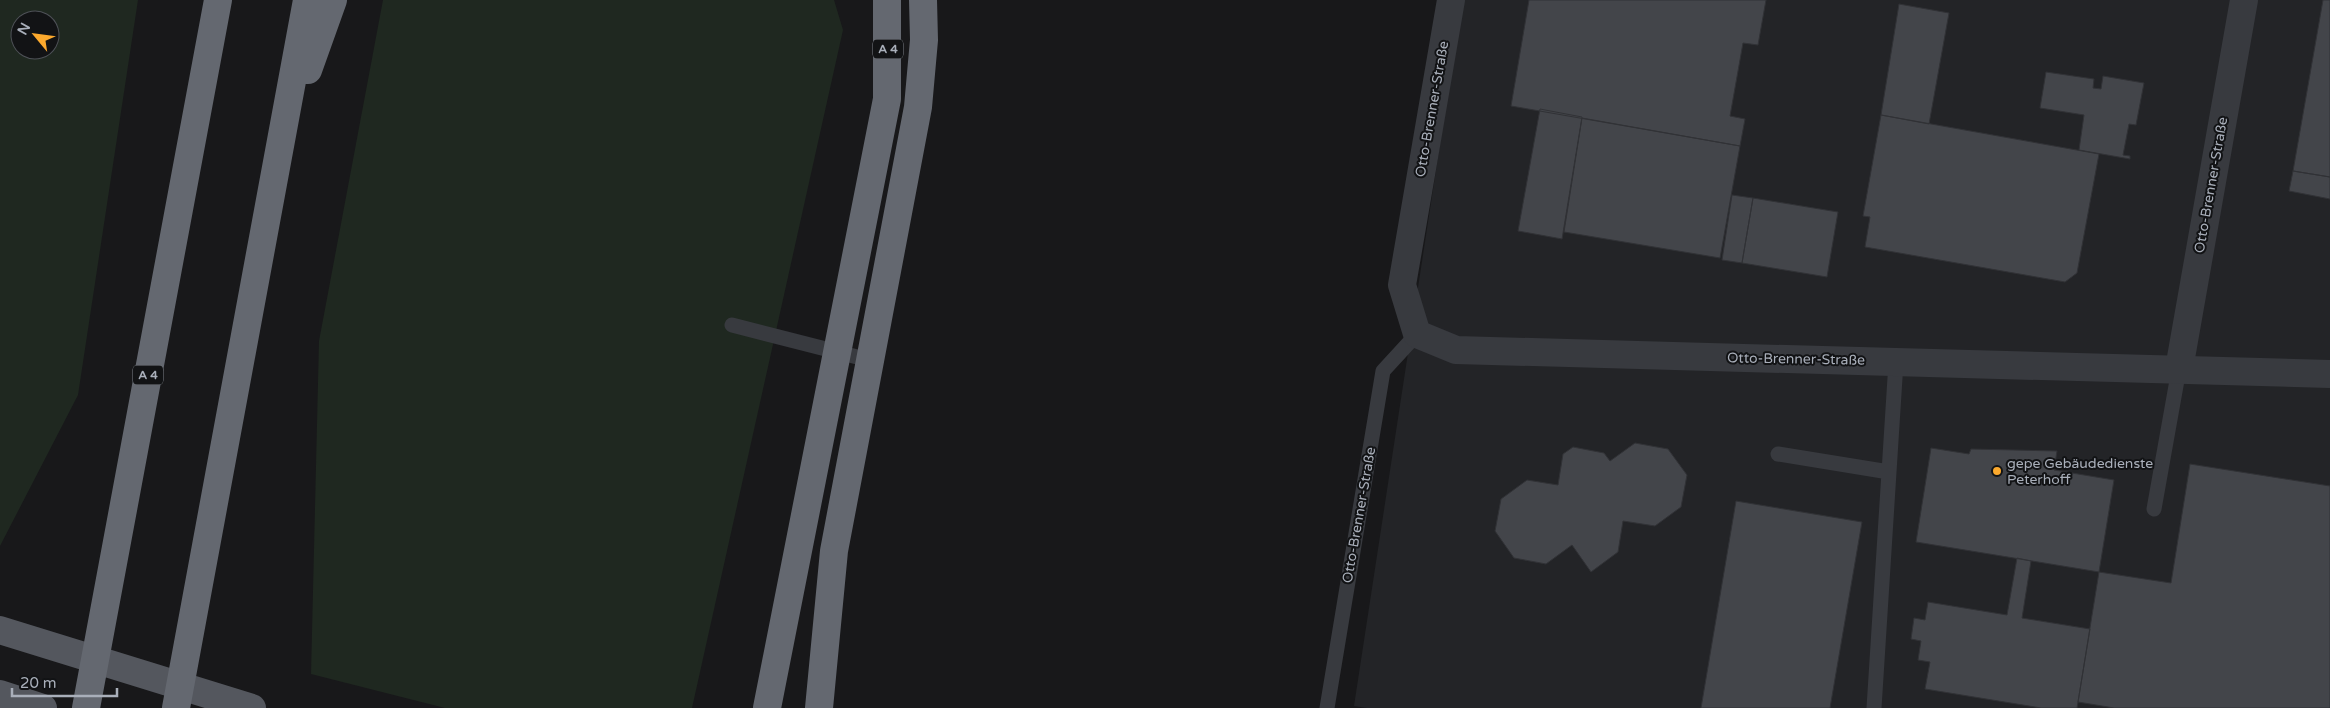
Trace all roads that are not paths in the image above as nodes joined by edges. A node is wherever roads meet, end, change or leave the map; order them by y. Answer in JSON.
{"nodes":[{"id":1,"x":202,"y":0,"type":"edge"},
{"id":2,"x":218,"y":0,"type":"edge"},
{"id":3,"x":307,"y":0,"type":"edge"},
{"id":4,"x":333,"y":0,"type":"edge"},
{"id":5,"x":887,"y":0,"type":"edge"},
{"id":6,"x":923,"y":0,"type":"edge"},
{"id":7,"x":1451,"y":0,"type":"edge"},
{"id":8,"x":2244,"y":0,"type":"edge"},
{"id":9,"x":210,"y":42,"type":"junction"},
{"id":10,"x":280,"y":147,"type":"junction"},
{"id":11,"x":732,"y":325,"type":"dead end"},
{"id":12,"x":1417,"y":334,"type":"junction"},
{"id":13,"x":837,"y":352,"type":"junction"},
{"id":14,"x":869,"y":360,"type":"junction"},
{"id":15,"x":1896,"y":362,"type":"junction"},
{"id":16,"x":2179,"y":369,"type":"junction"},
{"id":17,"x":2330,"y":374,"type":"edge"},
{"id":18,"x":1778,"y":454,"type":"dead end"},
{"id":19,"x":1889,"y":472,"type":"junction"},
{"id":20,"x":2154,"y":509,"type":"dead end"},
{"id":21,"x":0,"y":630,"type":"edge"},
{"id":22,"x":0,"y":694,"type":"edge"},
{"id":23,"x":43,"y":708,"type":"edge"},
{"id":24,"x":86,"y":708,"type":"edge"},
{"id":25,"x":176,"y":708,"type":"edge"},
{"id":26,"x":252,"y":708,"type":"edge"},
{"id":27,"x":767,"y":708,"type":"edge"},
{"id":28,"x":819,"y":708,"type":"edge"},
{"id":29,"x":1327,"y":708,"type":"edge"},
{"id":30,"x":1874,"y":708,"type":"edge"}],
"edges":[{"from":1,"to":9,"type":"highway"},
{"from":2,"to":9,"type":"highway","number":"A 4"},
{"from":3,"to":10,"type":"highway"},
{"from":4,"to":10,"type":"highway"},
{"from":5,"to":13,"type":"highway","number":"A 4"},
{"from":6,"to":14,"type":"highway"},
{"from":7,"to":12,"type":"street","name":"Otto-Brenner-Straße"},
{"from":8,"to":16,"type":"street","name":"Otto-Brenner-Straße"},
{"from":9,"to":24,"type":"highway","number":"A 4"},
{"from":10,"to":25,"type":"highway"},
{"from":11,"to":13,"type":"lane"},
{"from":12,"to":15,"type":"street","name":"Otto-Brenner-Straße"},
{"from":12,"to":29,"type":"lane","name":"Otto-Brenner-Straße"},
{"from":13,"to":14,"type":"lane"},
{"from":13,"to":27,"type":"highway"},
{"from":14,"to":28,"type":"highway"},
{"from":15,"to":16,"type":"street","name":"Otto-Brenner-Straße"},
{"from":15,"to":19,"type":"lane"},
{"from":16,"to":17,"type":"street","name":"Otto-Brenner-Straße"},
{"from":16,"to":20,"type":"lane"},
{"from":18,"to":19,"type":"lane"},
{"from":19,"to":30,"type":"lane"},
{"from":21,"to":26,"type":"main road"},
{"from":22,"to":23,"type":"main road"}]}
